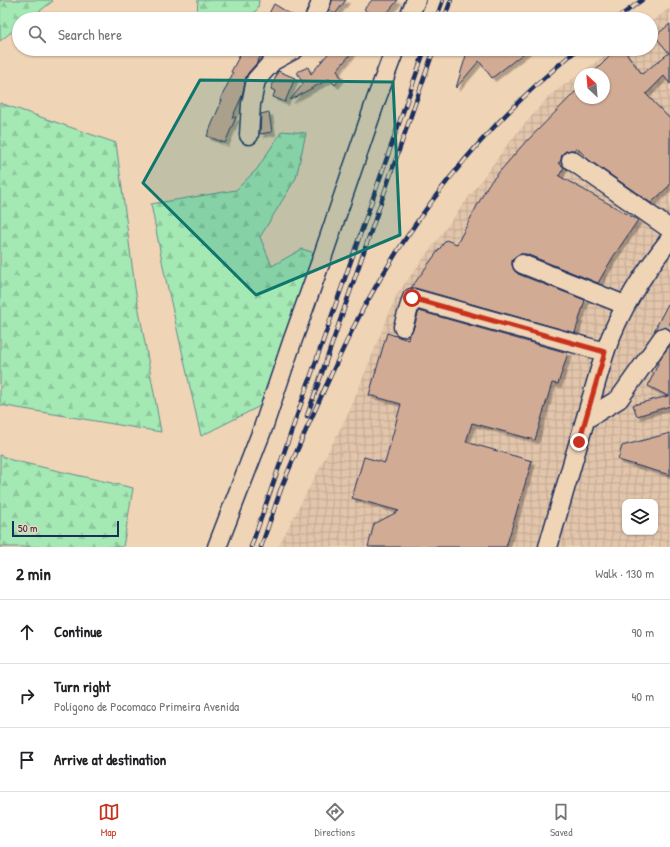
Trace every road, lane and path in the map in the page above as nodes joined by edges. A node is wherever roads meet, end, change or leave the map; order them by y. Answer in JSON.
{"nodes":[{"id":1,"x":322,"y":0,"type":"edge"},
{"id":2,"x":416,"y":0,"type":"edge"},
{"id":3,"x":317,"y":12,"type":"edge"},
{"id":4,"x":411,"y":12,"type":"edge"},
{"id":5,"x":282,"y":56,"type":"edge"},
{"id":6,"x":392,"y":56,"type":"edge"},
{"id":7,"x":249,"y":134,"type":"dead end"},
{"id":8,"x":571,"y":160,"type":"dead end"},
{"id":9,"x":670,"y":230,"type":"edge"},
{"id":10,"x":670,"y":239,"type":"edge"},
{"id":11,"x":522,"y":264,"type":"dead end"},
{"id":12,"x":625,"y":304,"type":"junction"},
{"id":13,"x":403,"y":327,"type":"dead end"},
{"id":14,"x":663,"y":337,"type":"tunnel mouth"},
{"id":15,"x":605,"y":352,"type":"junction"},
{"id":16,"x":586,"y":419,"type":"junction"},
{"id":17,"x":217,"y":547,"type":"edge"},
{"id":18,"x":548,"y":547,"type":"edge"}],
"edges":[{"from":1,"to":3,"type":"street"},
{"from":2,"to":4,"type":"street"},
{"from":5,"to":7,"type":"street"},
{"from":6,"to":17,"type":"street"},
{"from":8,"to":9,"type":"street"},
{"from":10,"to":12,"type":"street"},
{"from":11,"to":12,"type":"street"},
{"from":12,"to":15,"type":"street"},
{"from":13,"to":15,"type":"street"},
{"from":14,"to":16,"type":"street"},
{"from":15,"to":16,"type":"street"},
{"from":16,"to":18,"type":"street"}]}
